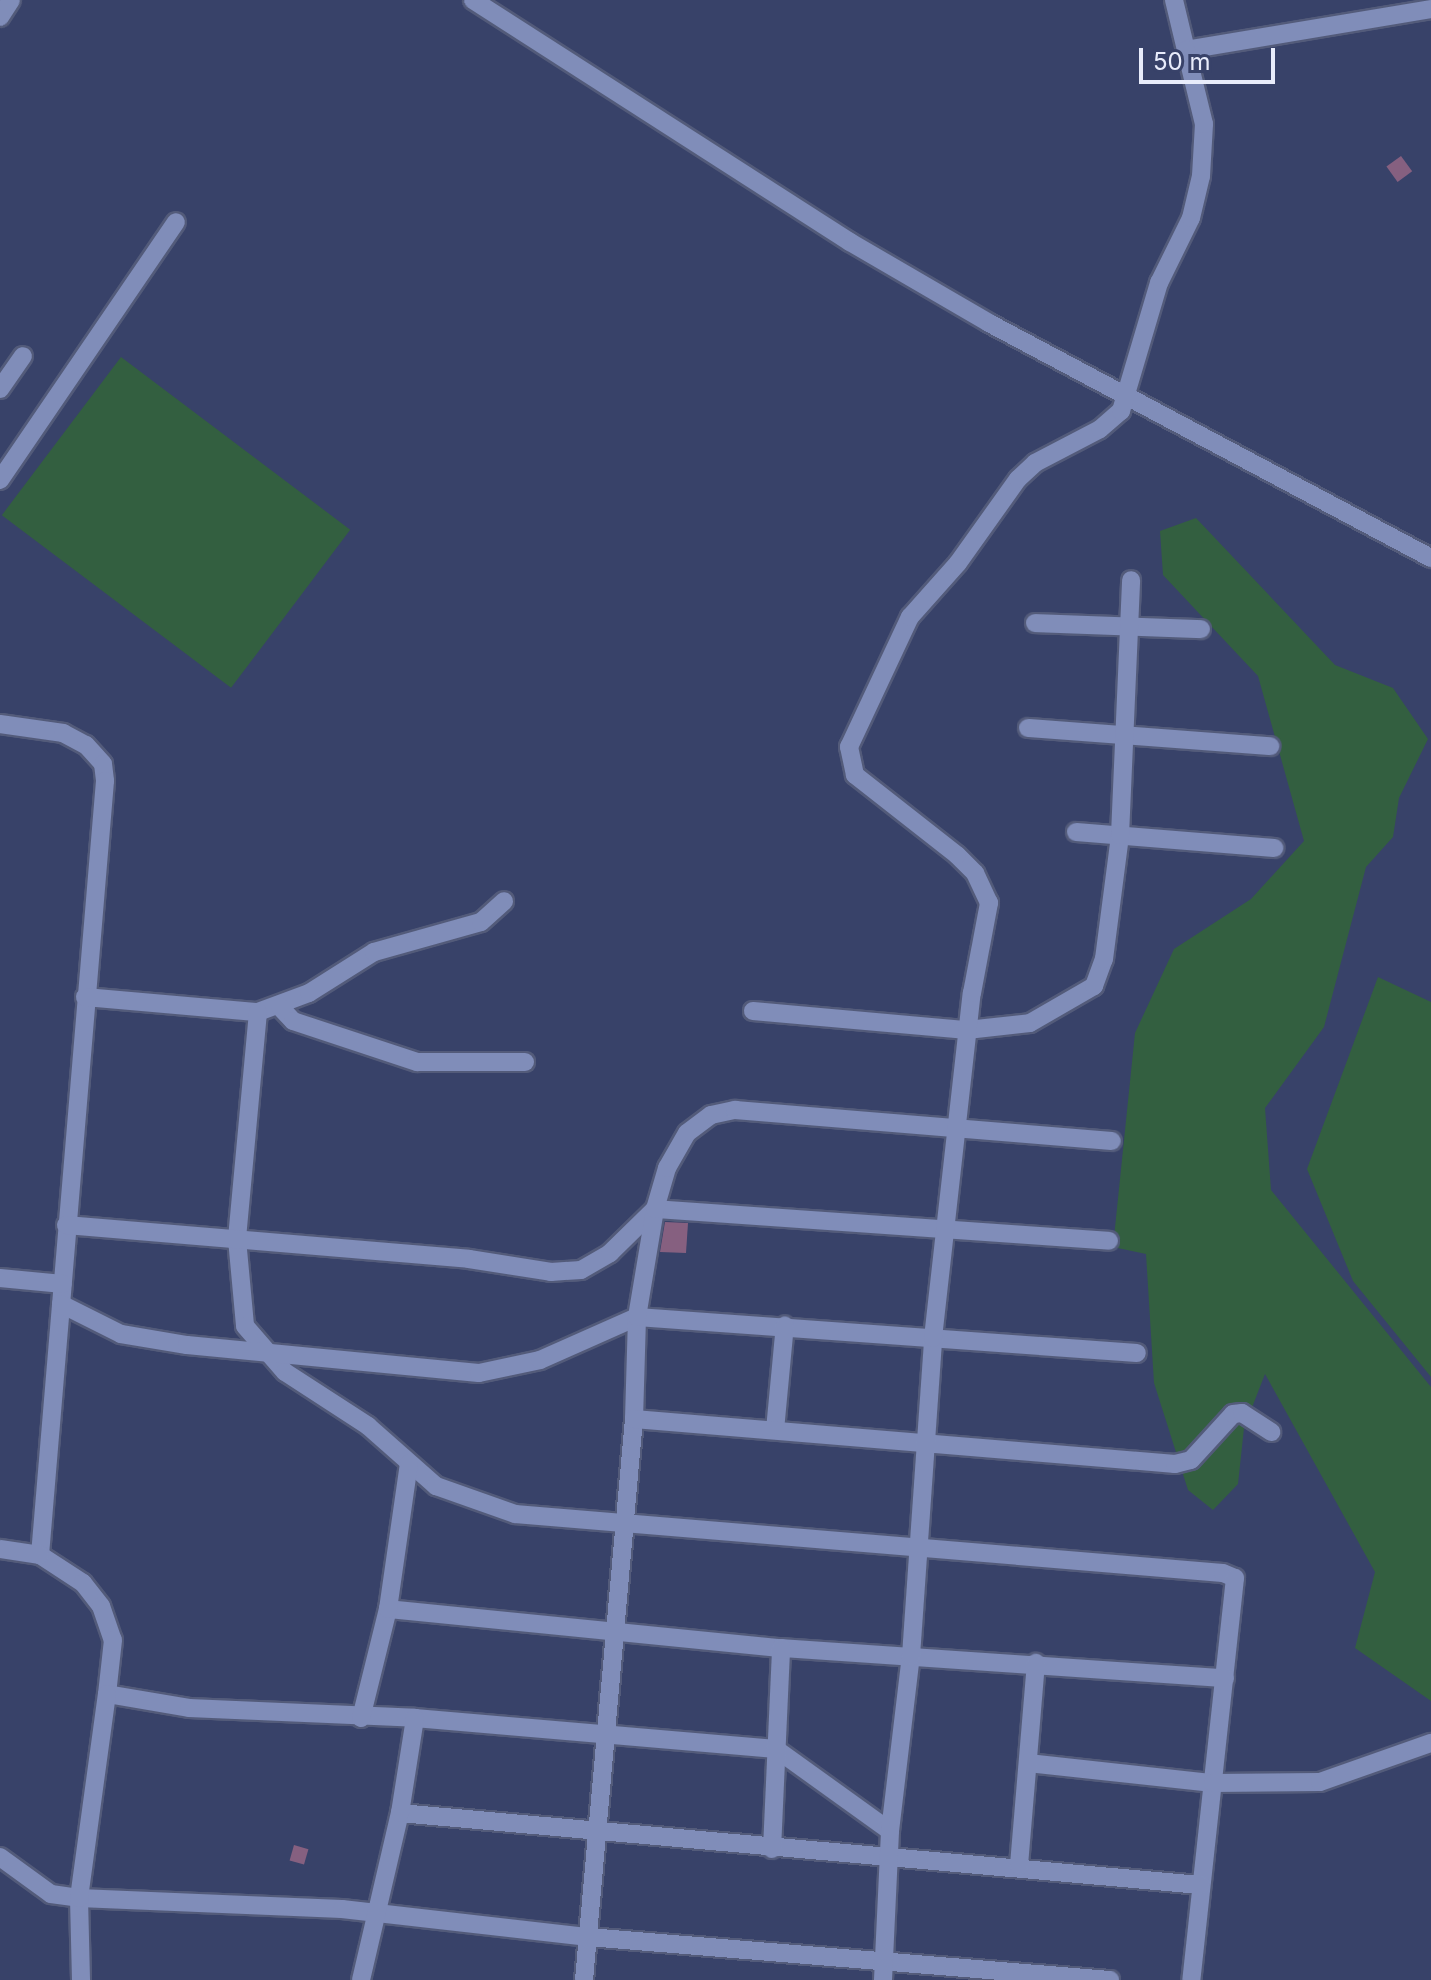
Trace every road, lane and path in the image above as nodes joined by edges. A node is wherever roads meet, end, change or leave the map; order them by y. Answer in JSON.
{"nodes":[{"id":1,"x":11,"y":0,"type":"edge"},
{"id":2,"x":473,"y":0,"type":"edge"},
{"id":3,"x":1174,"y":0,"type":"edge"},
{"id":4,"x":1431,"y":9,"type":"edge"},
{"id":5,"x":0,"y":17,"type":"edge"},
{"id":6,"x":1186,"y":50,"type":"junction"},
{"id":7,"x":176,"y":222,"type":"dead end"},
{"id":8,"x":23,"y":356,"type":"dead end"},
{"id":9,"x":0,"y":389,"type":"edge"},
{"id":10,"x":1125,"y":397,"type":"junction"},
{"id":11,"x":0,"y":480,"type":"edge"},
{"id":12,"x":1431,"y":558,"type":"edge"},
{"id":13,"x":1131,"y":580,"type":"dead end"},
{"id":14,"x":1035,"y":623,"type":"dead end"},
{"id":15,"x":1131,"y":628,"type":"junction"},
{"id":16,"x":1201,"y":629,"type":"dead end"},
{"id":17,"x":0,"y":724,"type":"edge"},
{"id":18,"x":1028,"y":728,"type":"dead end"},
{"id":19,"x":1125,"y":733,"type":"junction"},
{"id":20,"x":1270,"y":746,"type":"dead end"},
{"id":21,"x":1076,"y":832,"type":"dead end"},
{"id":22,"x":1120,"y":835,"type":"junction"},
{"id":23,"x":1274,"y":848,"type":"dead end"},
{"id":24,"x":504,"y":901,"type":"dead end"},
{"id":25,"x":85,"y":997,"type":"junction"},
{"id":26,"x":280,"y":1007,"type":"junction"},
{"id":27,"x":753,"y":1011,"type":"dead end"},
{"id":28,"x":258,"y":1012,"type":"junction"},
{"id":29,"x":967,"y":1030,"type":"junction"},
{"id":30,"x":525,"y":1062,"type":"dead end"},
{"id":31,"x":960,"y":1127,"type":"junction"},
{"id":32,"x":1112,"y":1141,"type":"dead end"},
{"id":33,"x":655,"y":1209,"type":"junction"},
{"id":34,"x":66,"y":1225,"type":"junction"},
{"id":35,"x":946,"y":1231,"type":"junction"},
{"id":36,"x":237,"y":1239,"type":"junction"},
{"id":37,"x":1109,"y":1241,"type":"dead end"},
{"id":38,"x":0,"y":1278,"type":"edge"},
{"id":39,"x":63,"y":1284,"type":"junction"},
{"id":40,"x":61,"y":1304,"type":"junction"},
{"id":41,"x":637,"y":1317,"type":"junction"},
{"id":42,"x":785,"y":1325,"type":"junction"},
{"id":43,"x":933,"y":1338,"type":"junction"},
{"id":44,"x":262,"y":1351,"type":"junction"},
{"id":45,"x":1137,"y":1353,"type":"dead end"},
{"id":46,"x":634,"y":1419,"type":"junction"},
{"id":47,"x":775,"y":1430,"type":"junction"},
{"id":48,"x":1271,"y":1432,"type":"dead end"},
{"id":49,"x":927,"y":1445,"type":"junction"},
{"id":50,"x":409,"y":1464,"type":"junction"},
{"id":51,"x":622,"y":1524,"type":"junction"},
{"id":52,"x":918,"y":1547,"type":"junction"},
{"id":53,"x":0,"y":1549,"type":"edge"},
{"id":54,"x":40,"y":1555,"type":"junction"},
{"id":55,"x":388,"y":1609,"type":"junction"},
{"id":56,"x":612,"y":1628,"type":"junction"},
{"id":57,"x":781,"y":1648,"type":"junction"},
{"id":58,"x":911,"y":1656,"type":"junction"},
{"id":59,"x":1036,"y":1663,"type":"junction"},
{"id":60,"x":1225,"y":1678,"type":"junction"},
{"id":61,"x":107,"y":1694,"type":"junction"},
{"id":62,"x":361,"y":1718,"type":"junction"},
{"id":63,"x":415,"y":1718,"type":"junction"},
{"id":64,"x":604,"y":1734,"type":"junction"},
{"id":65,"x":1431,"y":1743,"type":"edge"},
{"id":66,"x":776,"y":1749,"type":"junction"},
{"id":67,"x":1028,"y":1763,"type":"junction"},
{"id":68,"x":1213,"y":1783,"type":"junction"},
{"id":69,"x":400,"y":1813,"type":"junction"},
{"id":70,"x":890,"y":1831,"type":"junction"},
{"id":71,"x":594,"y":1835,"type":"junction"},
{"id":72,"x":772,"y":1849,"type":"junction"},
{"id":73,"x":890,"y":1856,"type":"junction"},
{"id":74,"x":0,"y":1857,"type":"edge"},
{"id":75,"x":1019,"y":1865,"type":"junction"},
{"id":76,"x":1201,"y":1885,"type":"junction"},
{"id":77,"x":79,"y":1898,"type":"junction"},
{"id":78,"x":379,"y":1913,"type":"junction"},
{"id":79,"x":588,"y":1937,"type":"junction"},
{"id":80,"x":884,"y":1971,"type":"edge"},
{"id":81,"x":81,"y":1980,"type":"edge"},
{"id":82,"x":361,"y":1980,"type":"edge"},
{"id":83,"x":584,"y":1980,"type":"edge"},
{"id":84,"x":1110,"y":1980,"type":"edge"},
{"id":85,"x":1191,"y":1980,"type":"edge"}],
"edges":[{"from":1,"to":5,"type":"street"},
{"from":2,"to":10,"type":"street"},
{"from":3,"to":6,"type":"street"},
{"from":4,"to":6,"type":"street"},
{"from":6,"to":10,"type":"street"},
{"from":7,"to":11,"type":"street"},
{"from":8,"to":9,"type":"street"},
{"from":10,"to":12,"type":"street"},
{"from":10,"to":29,"type":"street"},
{"from":13,"to":15,"type":"street"},
{"from":14,"to":15,"type":"street"},
{"from":15,"to":16,"type":"street"},
{"from":15,"to":19,"type":"street"},
{"from":17,"to":25,"type":"street"},
{"from":18,"to":19,"type":"street"},
{"from":19,"to":20,"type":"street"},
{"from":19,"to":22,"type":"street"},
{"from":21,"to":22,"type":"street"},
{"from":22,"to":23,"type":"street"},
{"from":22,"to":29,"type":"street"},
{"from":24,"to":26,"type":"street"},
{"from":25,"to":28,"type":"street"},
{"from":25,"to":34,"type":"street"},
{"from":26,"to":28,"type":"street"},
{"from":26,"to":30,"type":"street"},
{"from":27,"to":29,"type":"street"},
{"from":28,"to":36,"type":"street"},
{"from":29,"to":31,"type":"street"},
{"from":31,"to":32,"type":"street"},
{"from":31,"to":33,"type":"street"},
{"from":31,"to":35,"type":"street"},
{"from":33,"to":35,"type":"street"},
{"from":33,"to":36,"type":"street"},
{"from":33,"to":41,"type":"street"},
{"from":34,"to":36,"type":"street"},
{"from":34,"to":39,"type":"street"},
{"from":35,"to":37,"type":"street"},
{"from":35,"to":43,"type":"street"},
{"from":36,"to":44,"type":"street"},
{"from":38,"to":39,"type":"street"},
{"from":39,"to":40,"type":"street"},
{"from":40,"to":44,"type":"street"},
{"from":40,"to":54,"type":"street"},
{"from":41,"to":42,"type":"street"},
{"from":41,"to":44,"type":"street"},
{"from":41,"to":46,"type":"street"},
{"from":42,"to":43,"type":"street"},
{"from":42,"to":47,"type":"street"},
{"from":43,"to":45,"type":"street"},
{"from":43,"to":49,"type":"street"},
{"from":44,"to":50,"type":"street"},
{"from":46,"to":47,"type":"street"},
{"from":46,"to":51,"type":"street"},
{"from":47,"to":49,"type":"street"},
{"from":48,"to":49,"type":"street"},
{"from":49,"to":52,"type":"street"},
{"from":50,"to":51,"type":"street"},
{"from":50,"to":55,"type":"street"},
{"from":51,"to":52,"type":"street"},
{"from":51,"to":56,"type":"street"},
{"from":52,"to":58,"type":"street"},
{"from":52,"to":60,"type":"street"},
{"from":53,"to":54,"type":"street"},
{"from":54,"to":61,"type":"street"},
{"from":55,"to":56,"type":"street"},
{"from":55,"to":62,"type":"street"},
{"from":56,"to":57,"type":"street"},
{"from":56,"to":64,"type":"street"},
{"from":57,"to":58,"type":"street"},
{"from":57,"to":66,"type":"street"},
{"from":58,"to":59,"type":"street"},
{"from":58,"to":70,"type":"street"},
{"from":59,"to":60,"type":"street"},
{"from":59,"to":67,"type":"street"},
{"from":60,"to":68,"type":"street"},
{"from":61,"to":62,"type":"street"},
{"from":61,"to":77,"type":"street"},
{"from":62,"to":63,"type":"street"},
{"from":63,"to":64,"type":"street"},
{"from":63,"to":69,"type":"street"},
{"from":64,"to":66,"type":"street"},
{"from":64,"to":71,"type":"street"},
{"from":65,"to":68,"type":"street"},
{"from":66,"to":70,"type":"street"},
{"from":66,"to":72,"type":"street"},
{"from":67,"to":68,"type":"street"},
{"from":67,"to":75,"type":"street"},
{"from":68,"to":76,"type":"street"},
{"from":69,"to":71,"type":"street"},
{"from":69,"to":78,"type":"street"},
{"from":70,"to":73,"type":"street"},
{"from":71,"to":72,"type":"street"},
{"from":71,"to":79,"type":"street"},
{"from":72,"to":73,"type":"street"},
{"from":73,"to":75,"type":"street"},
{"from":73,"to":80,"type":"street"},
{"from":74,"to":77,"type":"street"},
{"from":75,"to":76,"type":"street"},
{"from":76,"to":85,"type":"street"},
{"from":77,"to":78,"type":"street"},
{"from":77,"to":81,"type":"street"},
{"from":78,"to":79,"type":"street"},
{"from":78,"to":82,"type":"street"},
{"from":79,"to":80,"type":"street"},
{"from":79,"to":83,"type":"street"},
{"from":80,"to":84,"type":"street"}]}
